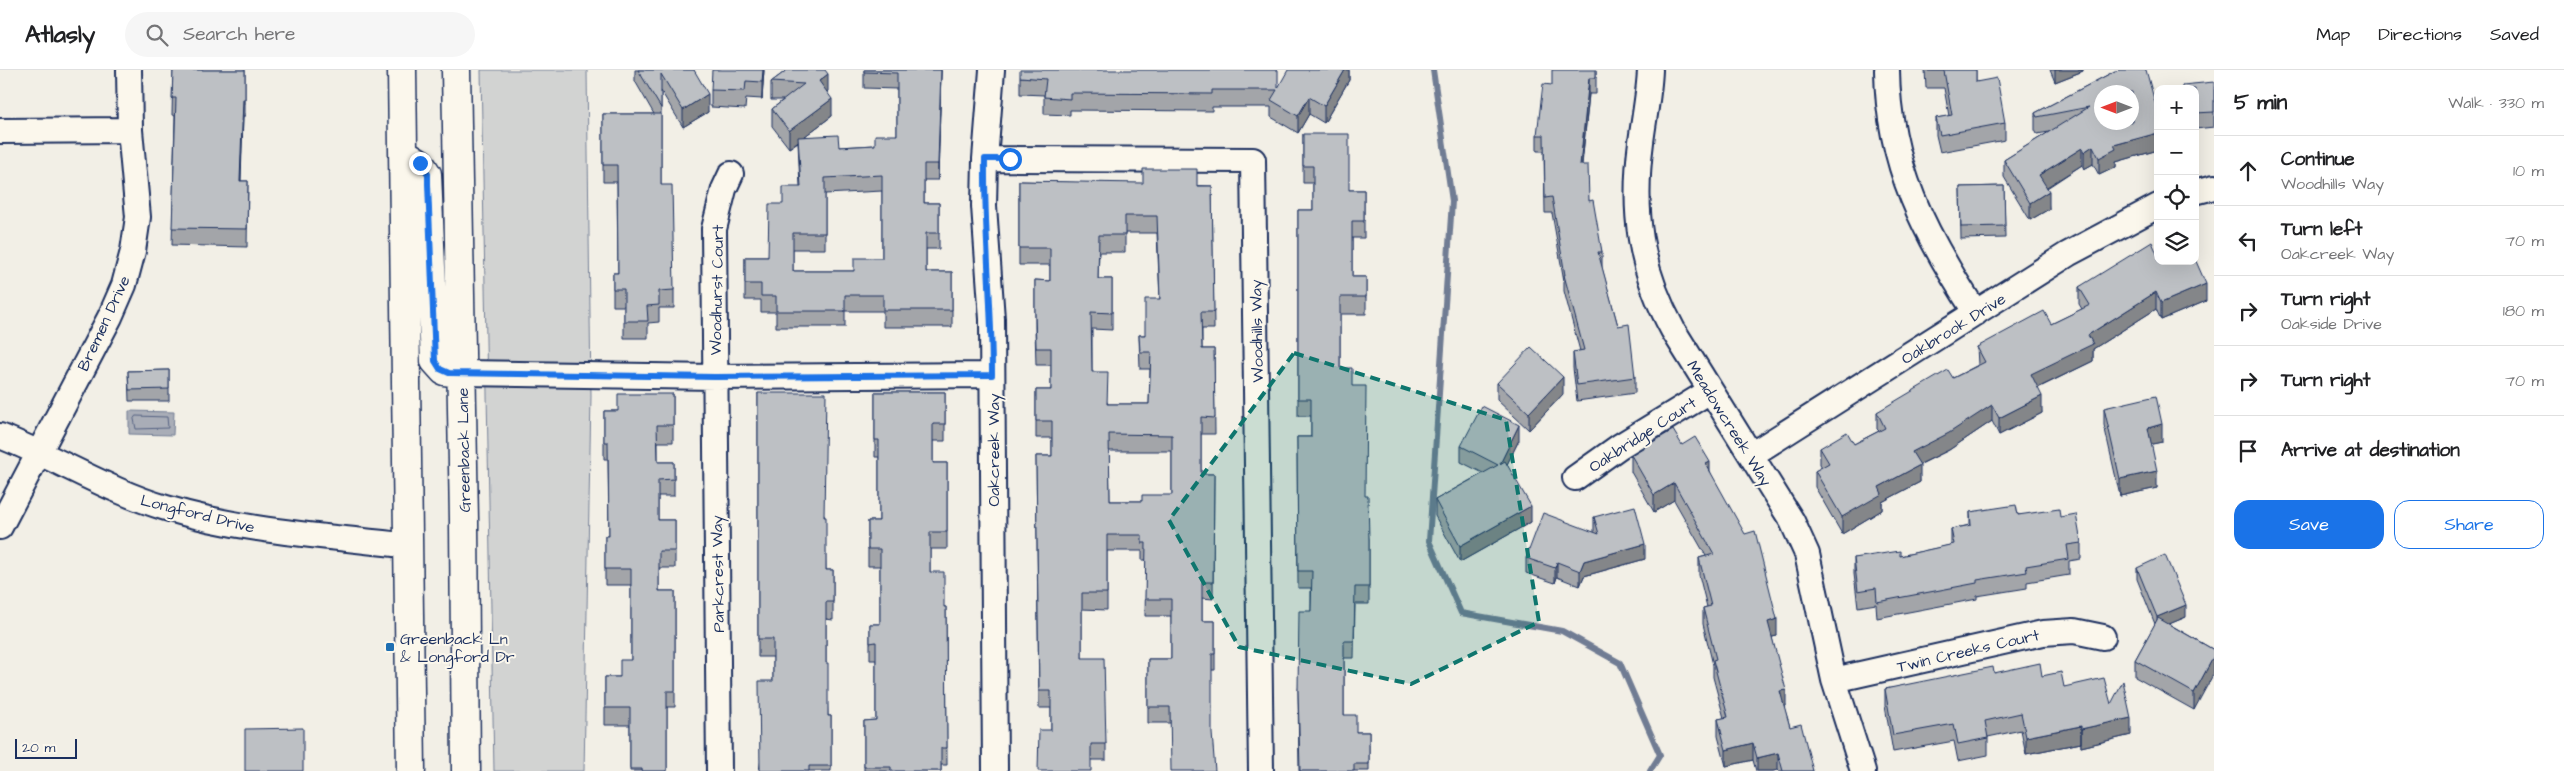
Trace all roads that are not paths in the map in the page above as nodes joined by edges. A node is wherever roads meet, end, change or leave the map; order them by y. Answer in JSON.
{"nodes":[{"id":1,"x":129,"y":70,"type":"edge"},
{"id":2,"x":402,"y":70,"type":"edge"},
{"id":3,"x":456,"y":70,"type":"edge"},
{"id":4,"x":992,"y":70,"type":"edge"},
{"id":5,"x":1650,"y":70,"type":"edge"},
{"id":6,"x":1886,"y":70,"type":"edge"},
{"id":7,"x":130,"y":130,"type":"junction"},
{"id":8,"x":0,"y":131,"type":"edge"},
{"id":9,"x":404,"y":153,"type":"junction"},
{"id":10,"x":985,"y":159,"type":"junction"},
{"id":11,"x":730,"y":174,"type":"dead end"},
{"id":12,"x":2214,"y":187,"type":"edge"},
{"id":13,"x":2199,"y":191,"type":"edge"},
{"id":14,"x":2154,"y":208,"type":"edge"},
{"id":15,"x":1976,"y":313,"type":"junction"},
{"id":16,"x":462,"y":373,"type":"junction"},
{"id":17,"x":992,"y":375,"type":"junction"},
{"id":18,"x":715,"y":377,"type":"junction"},
{"id":19,"x":1710,"y":392,"type":"junction"},
{"id":20,"x":0,"y":436,"type":"edge"},
{"id":21,"x":38,"y":454,"type":"junction"},
{"id":22,"x":1751,"y":455,"type":"junction"},
{"id":23,"x":1575,"y":478,"type":"dead end"},
{"id":24,"x":0,"y":528,"type":"edge"},
{"id":25,"x":409,"y":546,"type":"junction"},
{"id":26,"x":2104,"y":637,"type":"dead end"},
{"id":27,"x":1834,"y":680,"type":"junction"},
{"id":28,"x":411,"y":771,"type":"edge"},
{"id":29,"x":466,"y":771,"type":"edge"},
{"id":30,"x":719,"y":771,"type":"edge"},
{"id":31,"x":995,"y":771,"type":"edge"},
{"id":32,"x":1261,"y":771,"type":"edge"},
{"id":33,"x":1863,"y":771,"type":"edge"}],
"edges":[{"from":1,"to":7,"type":"street","name":"Bremen Drive"},
{"from":2,"to":9,"type":"main road"},
{"from":3,"to":16,"type":"main road","name":"Greenback Lane"},
{"from":4,"to":10,"type":"street","name":"Oakcreek Way"},
{"from":5,"to":19,"type":"street","name":"Meadowcreek Way"},
{"from":6,"to":15,"type":"street"},
{"from":7,"to":8,"type":"street"},
{"from":7,"to":21,"type":"street","name":"Bremen Drive"},
{"from":9,"to":16,"type":"main road"},
{"from":9,"to":25,"type":"main road"},
{"from":10,"to":17,"type":"street","name":"Oakcreek Way"},
{"from":10,"to":32,"type":"street","name":"Woodhills Way"},
{"from":11,"to":18,"type":"street","name":"Woodhurst Court"},
{"from":12,"to":13,"type":"street"},
{"from":14,"to":15,"type":"street","name":"Oakbrook Drive"},
{"from":15,"to":22,"type":"street","name":"Oakbrook Drive"},
{"from":16,"to":18,"type":"street"},
{"from":16,"to":29,"type":"main road","name":"Greenback Lane"},
{"from":17,"to":18,"type":"street"},
{"from":17,"to":31,"type":"street","name":"Oakcreek Way"},
{"from":18,"to":30,"type":"street","name":"Parkcrest Way"},
{"from":19,"to":22,"type":"street","name":"Meadowcreek Way"},
{"from":19,"to":23,"type":"street","name":"Oakbridge Court"},
{"from":20,"to":21,"type":"street","name":"Longford Drive"},
{"from":21,"to":24,"type":"street","name":"Bremen Drive"},
{"from":21,"to":25,"type":"street","name":"Longford Drive"},
{"from":22,"to":27,"type":"street","name":"Meadowcreek Way"},
{"from":25,"to":28,"type":"main road"},
{"from":26,"to":27,"type":"street","name":"Twin Creeks Court"},
{"from":27,"to":33,"type":"street","name":"Meadowcreek Way"}]}
